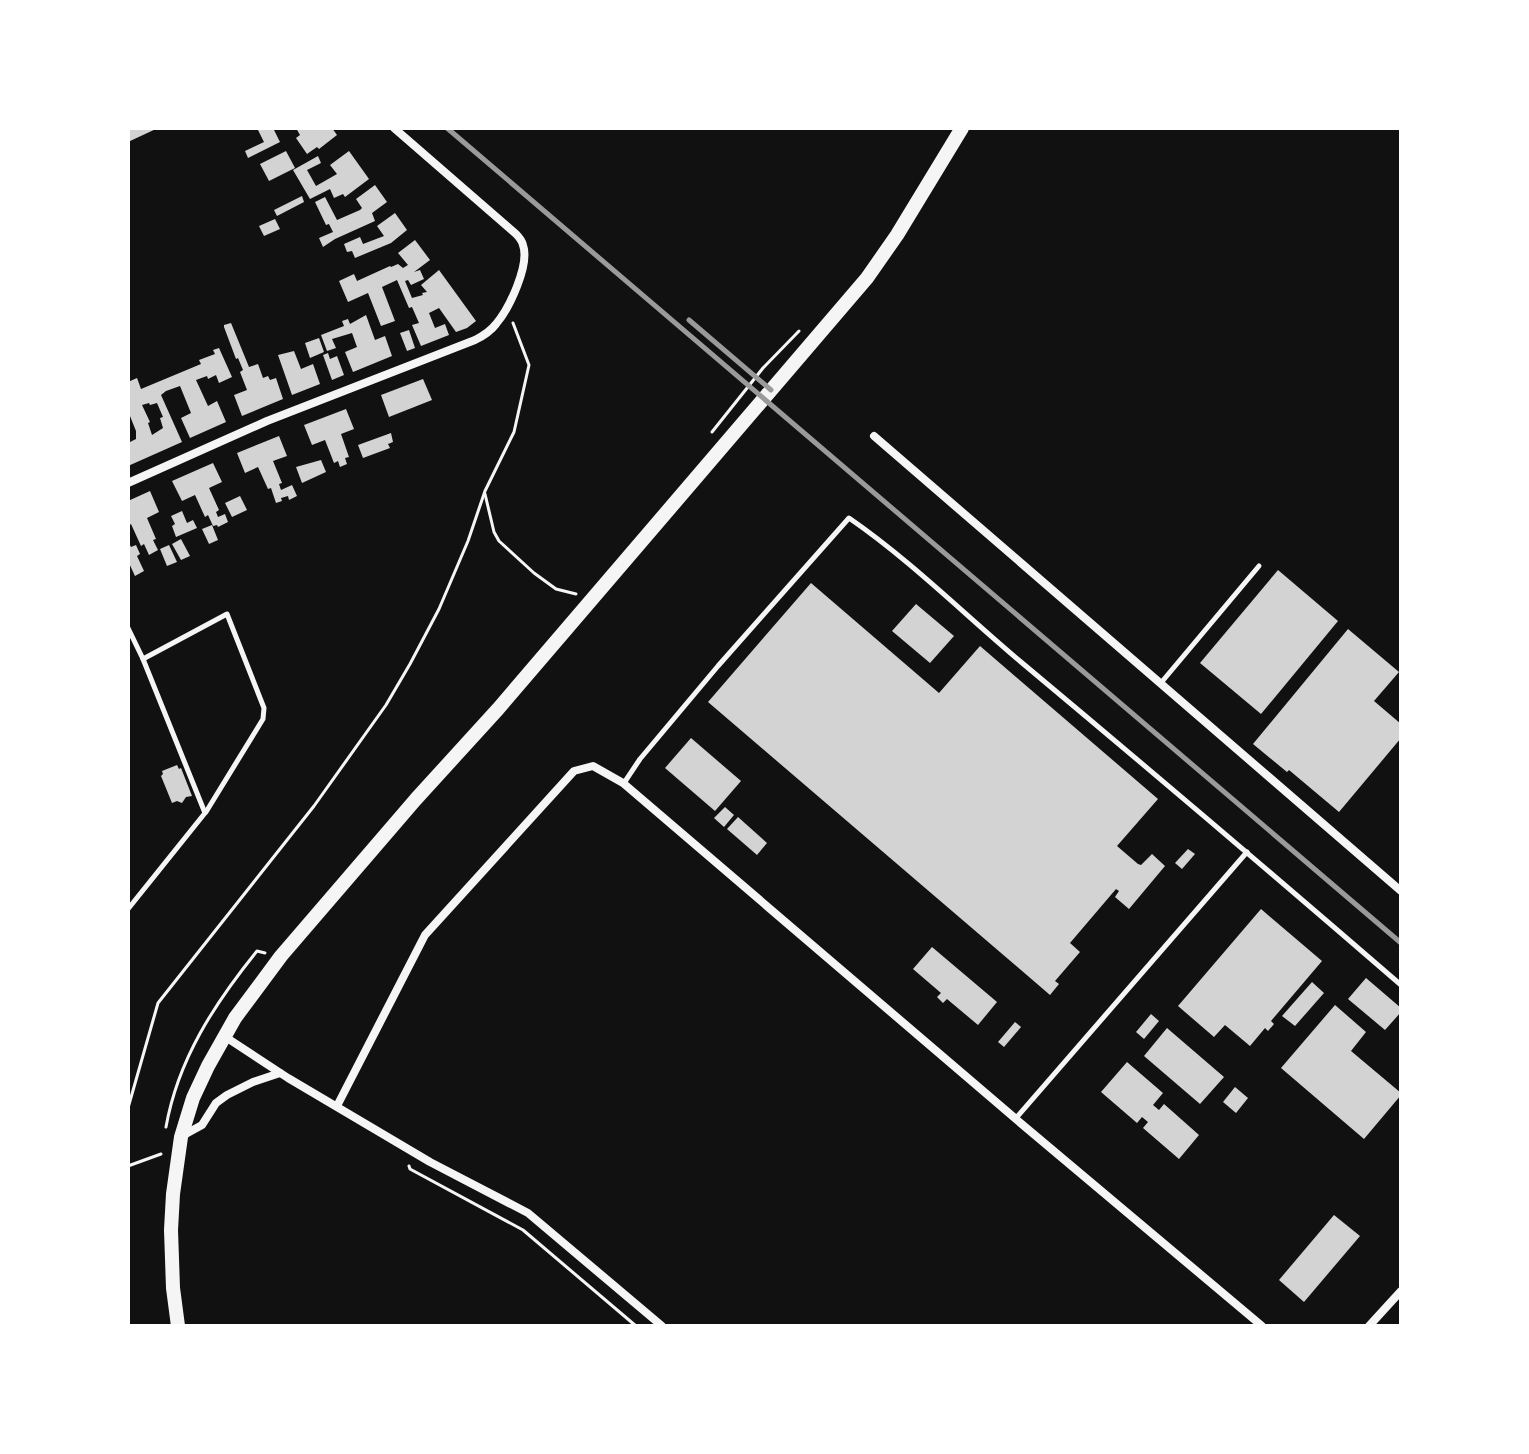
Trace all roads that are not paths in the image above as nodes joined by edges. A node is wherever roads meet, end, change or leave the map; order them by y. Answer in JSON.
{"nodes":[{"id":1,"x":394,"y":128,"type":"edge"},
{"id":2,"x":962,"y":128,"type":"edge"},
{"id":3,"x":874,"y":436,"type":"dead end"},
{"id":4,"x":128,"y":483,"type":"edge"},
{"id":5,"x":1259,"y":566,"type":"dead end"},
{"id":6,"x":128,"y":628,"type":"edge"},
{"id":7,"x":143,"y":659,"type":"junction"},
{"id":8,"x":1160,"y":684,"type":"junction"},
{"id":9,"x":623,"y":783,"type":"junction"},
{"id":10,"x":205,"y":813,"type":"junction"},
{"id":11,"x":1247,"y":852,"type":"junction"},
{"id":12,"x":1401,"y":891,"type":"edge"},
{"id":13,"x":128,"y":909,"type":"edge"},
{"id":14,"x":1401,"y":985,"type":"edge"},
{"id":15,"x":224,"y":1036,"type":"junction"},
{"id":16,"x":280,"y":1073,"type":"junction"},
{"id":17,"x":337,"y":1106,"type":"junction"},
{"id":18,"x":1015,"y":1119,"type":"junction"},
{"id":19,"x":181,"y":1137,"type":"junction"},
{"id":20,"x":1401,"y":1291,"type":"edge"},
{"id":21,"x":178,"y":1326,"type":"edge"},
{"id":22,"x":662,"y":1326,"type":"edge"},
{"id":23,"x":1262,"y":1326,"type":"edge"},
{"id":24,"x":1369,"y":1326,"type":"edge"}],
"edges":[{"from":1,"to":4,"type":"street"},
{"from":2,"to":15,"type":"main road"},
{"from":3,"to":8,"type":"street"},
{"from":5,"to":8,"type":"lane"},
{"from":6,"to":7,"type":"lane"},
{"from":7,"to":10,"type":"lane"},
{"from":7,"to":10,"type":"lane"},
{"from":8,"to":12,"type":"street"},
{"from":9,"to":11,"type":"lane"},
{"from":9,"to":17,"type":"street"},
{"from":9,"to":18,"type":"street"},
{"from":10,"to":13,"type":"lane"},
{"from":11,"to":14,"type":"lane"},
{"from":11,"to":18,"type":"lane"},
{"from":15,"to":16,"type":"street"},
{"from":15,"to":19,"type":"main road"},
{"from":16,"to":17,"type":"street"},
{"from":16,"to":19,"type":"street"},
{"from":17,"to":22,"type":"street"},
{"from":18,"to":23,"type":"street"},
{"from":19,"to":21,"type":"main road"},
{"from":20,"to":24,"type":"street"}]}
